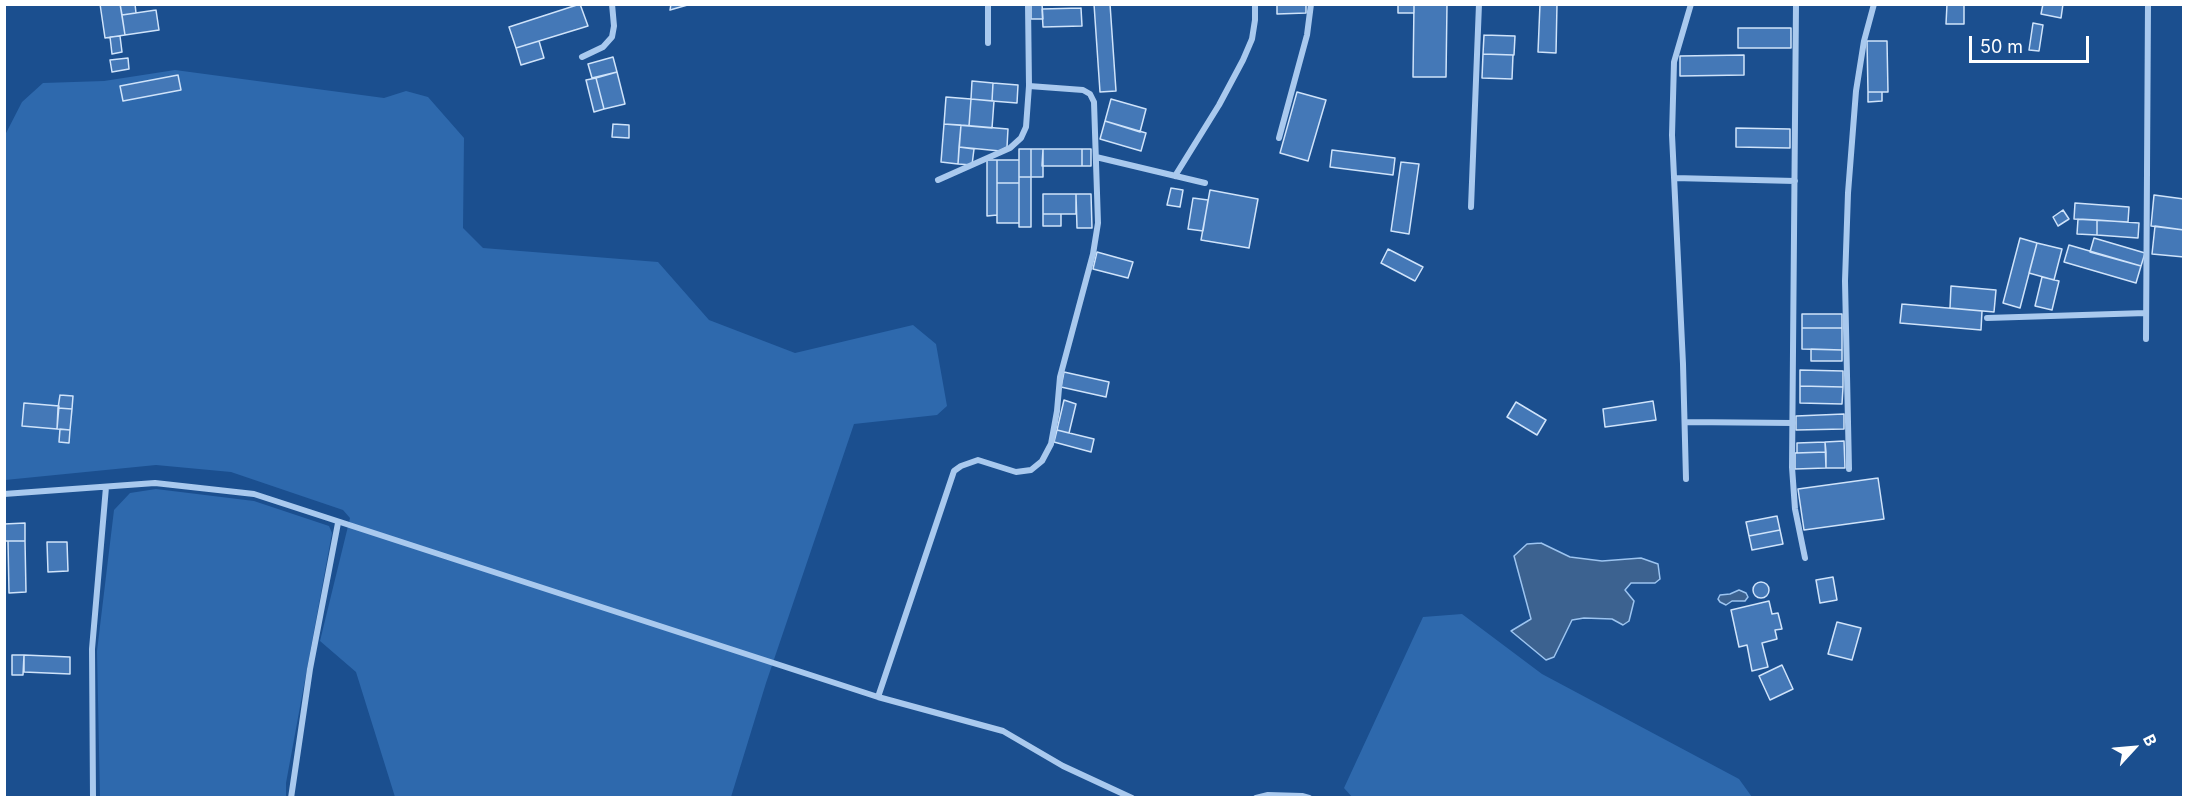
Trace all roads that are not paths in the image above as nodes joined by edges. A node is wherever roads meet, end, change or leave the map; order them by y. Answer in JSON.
{"nodes":[{"id":1,"x":612,"y":4,"type":"edge"},
{"id":2,"x":988,"y":4,"type":"edge"},
{"id":3,"x":1028,"y":4,"type":"edge"},
{"id":4,"x":1255,"y":4,"type":"edge"},
{"id":5,"x":1311,"y":4,"type":"edge"},
{"id":6,"x":1479,"y":4,"type":"edge"},
{"id":7,"x":1691,"y":4,"type":"edge"},
{"id":8,"x":1796,"y":4,"type":"edge"},
{"id":9,"x":1874,"y":4,"type":"edge"},
{"id":10,"x":2148,"y":4,"type":"edge"},
{"id":11,"x":988,"y":43,"type":"dead end"},
{"id":12,"x":582,"y":57,"type":"dead end"},
{"id":13,"x":1029,"y":87,"type":"junction"},
{"id":14,"x":1279,"y":138,"type":"dead end"},
{"id":15,"x":1096,"y":158,"type":"junction"},
{"id":16,"x":1174,"y":176,"type":"junction"},
{"id":17,"x":1674,"y":178,"type":"junction"},
{"id":18,"x":938,"y":180,"type":"dead end"},
{"id":19,"x":1795,"y":181,"type":"junction"},
{"id":20,"x":1205,"y":183,"type":"dead end"},
{"id":21,"x":1471,"y":207,"type":"dead end"},
{"id":22,"x":2146,"y":314,"type":"junction"},
{"id":23,"x":1988,"y":318,"type":"dead end"},
{"id":24,"x":2146,"y":339,"type":"dead end"},
{"id":25,"x":1685,"y":422,"type":"junction"},
{"id":26,"x":1793,"y":423,"type":"junction"},
{"id":27,"x":1849,"y":470,"type":"dead end"},
{"id":28,"x":1686,"y":479,"type":"dead end"},
{"id":29,"x":106,"y":486,"type":"junction"},
{"id":30,"x":4,"y":494,"type":"edge"},
{"id":31,"x":338,"y":523,"type":"junction"},
{"id":32,"x":1805,"y":558,"type":"dead end"},
{"id":33,"x":878,"y":697,"type":"junction"},
{"id":34,"x":93,"y":798,"type":"edge"},
{"id":35,"x":291,"y":798,"type":"edge"},
{"id":36,"x":1132,"y":798,"type":"edge"},
{"id":37,"x":1256,"y":798,"type":"edge"},
{"id":38,"x":1309,"y":798,"type":"edge"}],
"edges":[{"from":1,"to":12,"type":"street"},
{"from":2,"to":11,"type":"street"},
{"from":3,"to":13,"type":"street"},
{"from":4,"to":16,"type":"street"},
{"from":5,"to":14,"type":"street"},
{"from":6,"to":21,"type":"street"},
{"from":7,"to":17,"type":"street"},
{"from":8,"to":19,"type":"street"},
{"from":9,"to":27,"type":"street"},
{"from":10,"to":22,"type":"street"},
{"from":13,"to":15,"type":"street"},
{"from":13,"to":18,"type":"street"},
{"from":15,"to":16,"type":"street"},
{"from":15,"to":33,"type":"street"},
{"from":16,"to":20,"type":"street"},
{"from":17,"to":19,"type":"street"},
{"from":17,"to":25,"type":"street"},
{"from":19,"to":26,"type":"street"},
{"from":22,"to":23,"type":"street"},
{"from":22,"to":24,"type":"street"},
{"from":25,"to":26,"type":"street"},
{"from":25,"to":28,"type":"street"},
{"from":26,"to":32,"type":"street"},
{"from":29,"to":30,"type":"street"},
{"from":29,"to":31,"type":"street"},
{"from":29,"to":34,"type":"street"},
{"from":31,"to":33,"type":"street"},
{"from":31,"to":35,"type":"street"},
{"from":33,"to":36,"type":"street"},
{"from":37,"to":38,"type":"street"}]}
